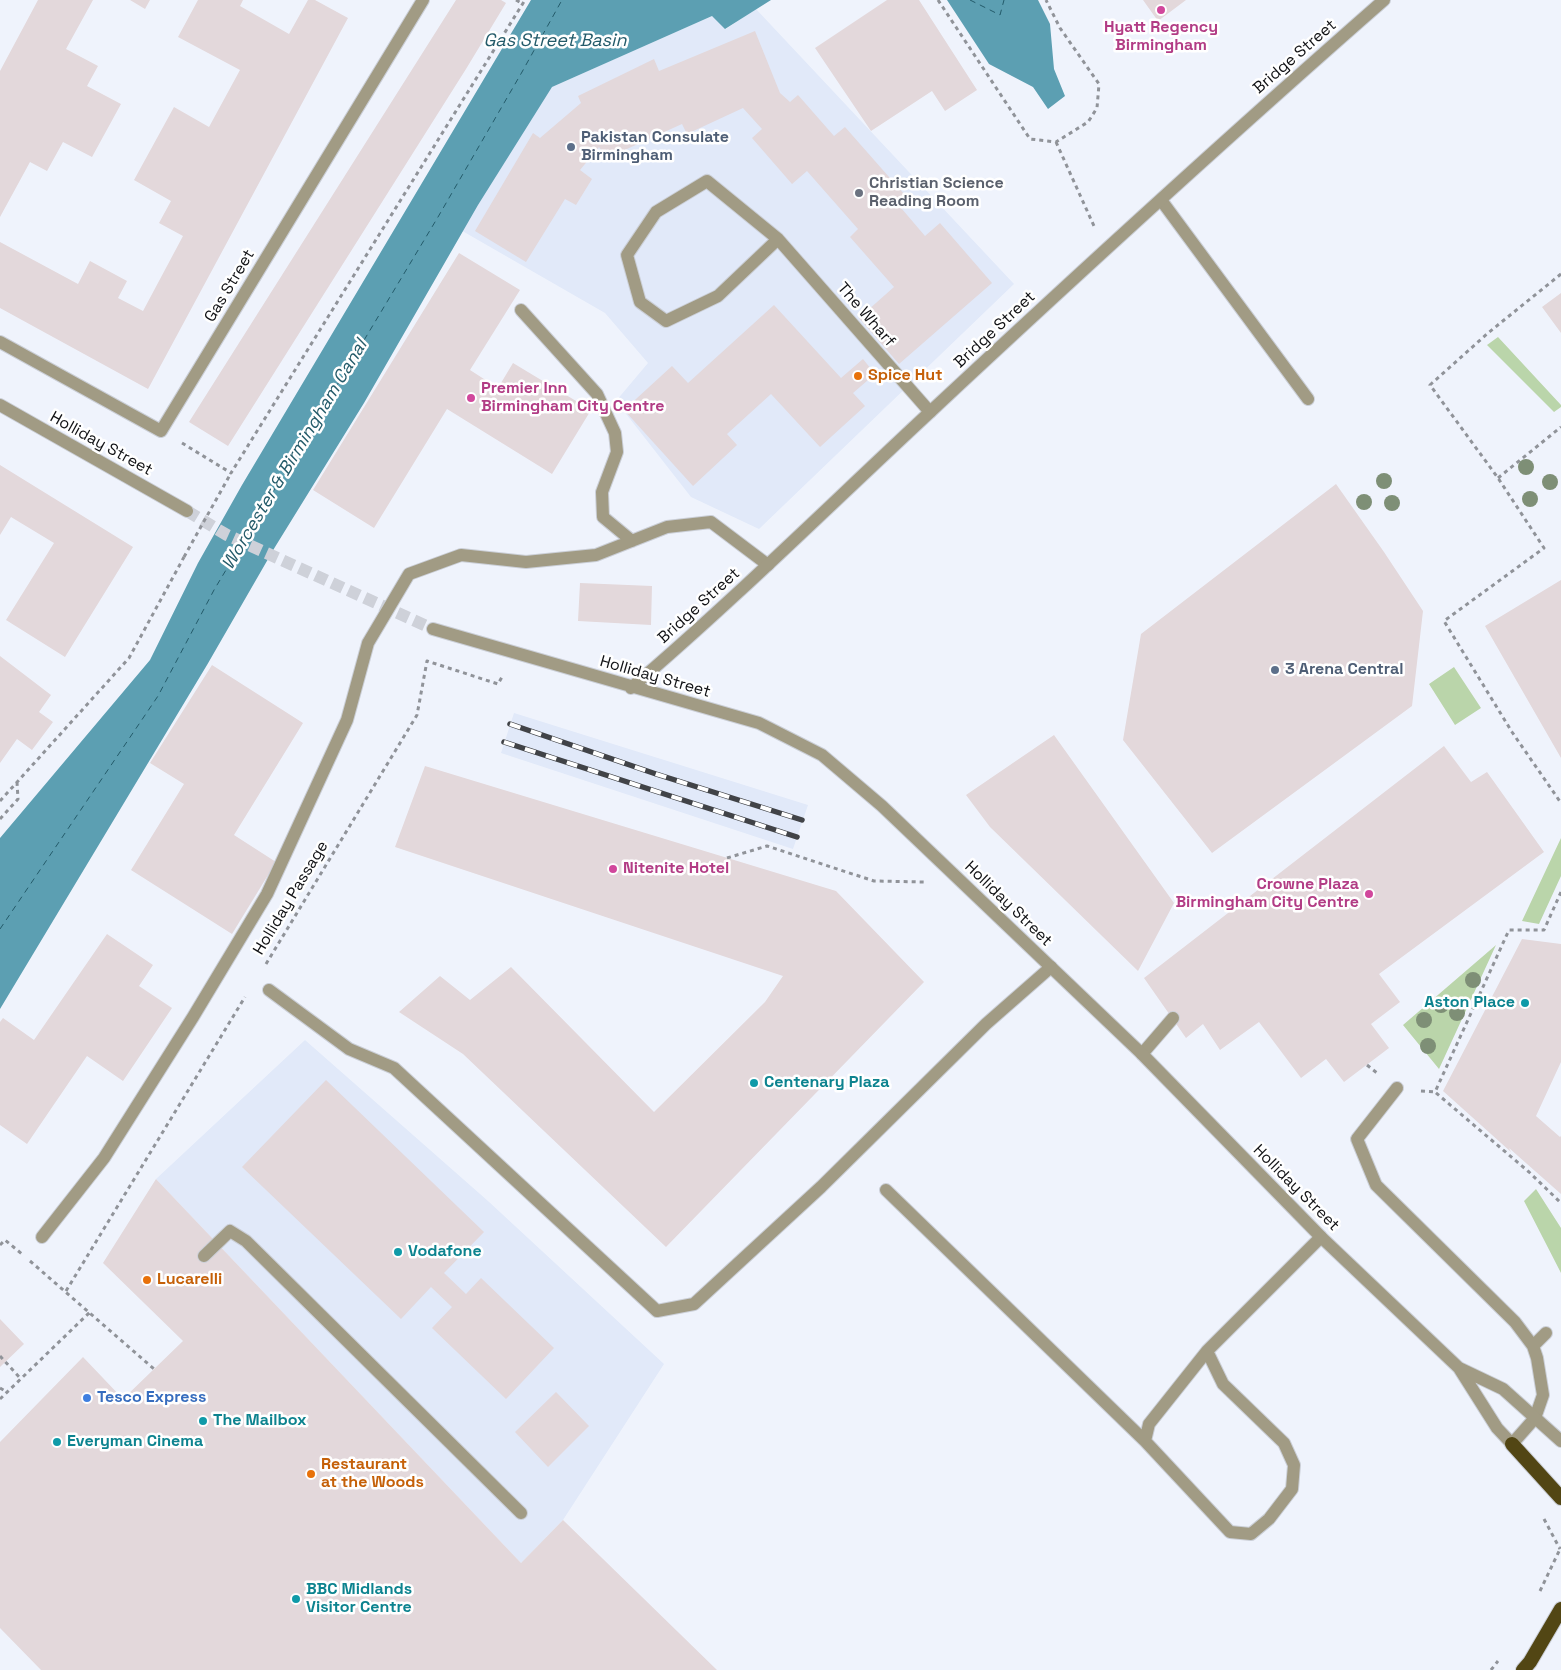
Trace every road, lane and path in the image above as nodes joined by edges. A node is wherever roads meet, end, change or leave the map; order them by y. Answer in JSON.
{"nodes":[{"id":1,"x":423,"y":0,"type":"edge"},
{"id":2,"x":516,"y":0,"type":"edge"},
{"id":3,"x":938,"y":0,"type":"edge"},
{"id":4,"x":1046,"y":0,"type":"edge"},
{"id":5,"x":1384,"y":0,"type":"edge"},
{"id":6,"x":524,"y":2,"type":"edge"},
{"id":7,"x":1056,"y":142,"type":"junction"},
{"id":8,"x":1161,"y":200,"type":"junction"},
{"id":9,"x":778,"y":239,"type":"junction"},
{"id":10,"x":1105,"y":251,"type":"junction"},
{"id":11,"x":1561,"y":274,"type":"edge"},
{"id":12,"x":521,"y":310,"type":"dead end"},
{"id":13,"x":0,"y":342,"type":"edge"},
{"id":14,"x":1308,"y":399,"type":"dead end"},
{"id":15,"x":0,"y":405,"type":"edge"},
{"id":16,"x":930,"y":412,"type":"junction"},
{"id":17,"x":1561,"y":427,"type":"edge"},
{"id":18,"x":161,"y":431,"type":"junction"},
{"id":19,"x":231,"y":473,"type":"junction"},
{"id":20,"x":1498,"y":478,"type":"junction"},
{"id":21,"x":187,"y":511,"type":"tunnel mouth"},
{"id":22,"x":632,"y":541,"type":"junction"},
{"id":23,"x":768,"y":564,"type":"junction"},
{"id":24,"x":433,"y":629,"type":"tunnel mouth"},
{"id":25,"x":516,"y":652,"type":"junction"},
{"id":26,"x":631,"y":688,"type":"junction"},
{"id":27,"x":17,"y":781,"type":"junction"},
{"id":28,"x":0,"y":800,"type":"edge"},
{"id":29,"x":1561,"y":803,"type":"edge"},
{"id":30,"x":0,"y":819,"type":"edge"},
{"id":31,"x":727,"y":858,"type":"dead end"},
{"id":32,"x":962,"y":882,"type":"junction"},
{"id":33,"x":1561,"y":892,"type":"edge"},
{"id":34,"x":1051,"y":967,"type":"junction"},
{"id":35,"x":261,"y":971,"type":"dead end"},
{"id":36,"x":269,"y":990,"type":"dead end"},
{"id":37,"x":246,"y":997,"type":"dead end"},
{"id":38,"x":1173,"y":1018,"type":"dead end"},
{"id":39,"x":1142,"y":1054,"type":"junction"},
{"id":40,"x":1397,"y":1088,"type":"dead end"},
{"id":41,"x":886,"y":1190,"type":"dead end"},
{"id":42,"x":1561,"y":1203,"type":"edge"},
{"id":43,"x":42,"y":1237,"type":"dead end"},
{"id":44,"x":1321,"y":1237,"type":"junction"},
{"id":45,"x":0,"y":1245,"type":"edge"},
{"id":46,"x":204,"y":1256,"type":"dead end"},
{"id":47,"x":66,"y":1291,"type":"junction"},
{"id":48,"x":90,"y":1312,"type":"junction"},
{"id":49,"x":1546,"y":1333,"type":"dead end"},
{"id":50,"x":1533,"y":1346,"type":"junction"},
{"id":51,"x":1207,"y":1351,"type":"junction"},
{"id":52,"x":0,"y":1356,"type":"edge"},
{"id":53,"x":1459,"y":1368,"type":"junction"},
{"id":54,"x":154,"y":1370,"type":"dead end"},
{"id":55,"x":21,"y":1379,"type":"junction"},
{"id":56,"x":0,"y":1388,"type":"edge"},
{"id":57,"x":7,"y":1392,"type":"junction"},
{"id":58,"x":0,"y":1399,"type":"edge"},
{"id":59,"x":1535,"y":1418,"type":"junction"},
{"id":60,"x":1145,"y":1441,"type":"junction"},
{"id":61,"x":1561,"y":1441,"type":"edge"},
{"id":62,"x":1512,"y":1444,"type":"junction"},
{"id":63,"x":1561,"y":1498,"type":"edge"},
{"id":64,"x":521,"y":1513,"type":"dead end"},
{"id":65,"x":1561,"y":1608,"type":"edge"},
{"id":66,"x":1527,"y":1666,"type":"edge"}],
"edges":[{"from":1,"to":18,"type":"street","name":"Gas Street"},
{"from":2,"to":6,"type":"path"},
{"from":3,"to":7,"type":"path"},
{"from":4,"to":7,"type":"path"},
{"from":5,"to":8,"type":"street","name":"Bridge Street"},
{"from":6,"to":19,"type":"path"},
{"from":7,"to":10,"type":"path"},
{"from":8,"to":10,"type":"street","name":"Bridge Street"},
{"from":8,"to":14,"type":"street"},
{"from":9,"to":9,"type":"street","name":"The Wharf"},
{"from":9,"to":16,"type":"street","name":"The Wharf"},
{"from":10,"to":16,"type":"street","name":"Bridge Street"},
{"from":11,"to":20,"type":"path"},
{"from":12,"to":22,"type":"street"},
{"from":13,"to":18,"type":"street"},
{"from":15,"to":21,"type":"street","name":"Holliday Street"},
{"from":16,"to":23,"type":"street","name":"Bridge Street"},
{"from":17,"to":20,"type":"path"},
{"from":18,"to":19,"type":"path"},
{"from":19,"to":27,"type":"path","bridge":true},
{"from":20,"to":29,"type":"path"},
{"from":22,"to":23,"type":"street"},
{"from":22,"to":43,"type":"street"},
{"from":23,"to":26,"type":"street","name":"Bridge Street"},
{"from":24,"to":25,"type":"street","name":"Holliday Street"},
{"from":25,"to":26,"type":"street","name":"Holliday Street"},
{"from":25,"to":35,"type":"path","name":"Holliday Passage"},
{"from":26,"to":32,"type":"street","name":"Holliday Street"},
{"from":27,"to":28,"type":"path"},
{"from":27,"to":30,"type":"path"},
{"from":31,"to":32,"type":"path"},
{"from":32,"to":34,"type":"street","name":"Holliday Street"},
{"from":33,"to":42,"type":"path"},
{"from":34,"to":36,"type":"street"},
{"from":34,"to":39,"type":"street","name":"Holliday Street"},
{"from":37,"to":47,"type":"path"},
{"from":38,"to":39,"type":"street"},
{"from":39,"to":44,"type":"street","name":"Holliday Street"},
{"from":40,"to":50,"type":"street"},
{"from":41,"to":60,"type":"street"},
{"from":44,"to":51,"type":"street"},
{"from":44,"to":53,"type":"street","name":"Holliday Street"},
{"from":45,"to":47,"type":"path"},
{"from":46,"to":64,"type":"street"},
{"from":47,"to":48,"type":"path"},
{"from":48,"to":54,"type":"path"},
{"from":48,"to":55,"type":"path"},
{"from":49,"to":50,"type":"street"},
{"from":50,"to":59,"type":"street"},
{"from":51,"to":60,"type":"street"},
{"from":51,"to":60,"type":"street"},
{"from":52,"to":55,"type":"path"},
{"from":53,"to":59,"type":"street","name":"Holliday Street"},
{"from":53,"to":62,"type":"street","name":"Holliday Street"},
{"from":55,"to":57,"type":"path"},
{"from":56,"to":57,"type":"path"},
{"from":57,"to":58,"type":"path"},
{"from":59,"to":61,"type":"street","name":"Holliday Street"},
{"from":59,"to":62,"type":"street"},
{"from":62,"to":63,"type":"highway"},
{"from":65,"to":66,"type":"highway"}]}
